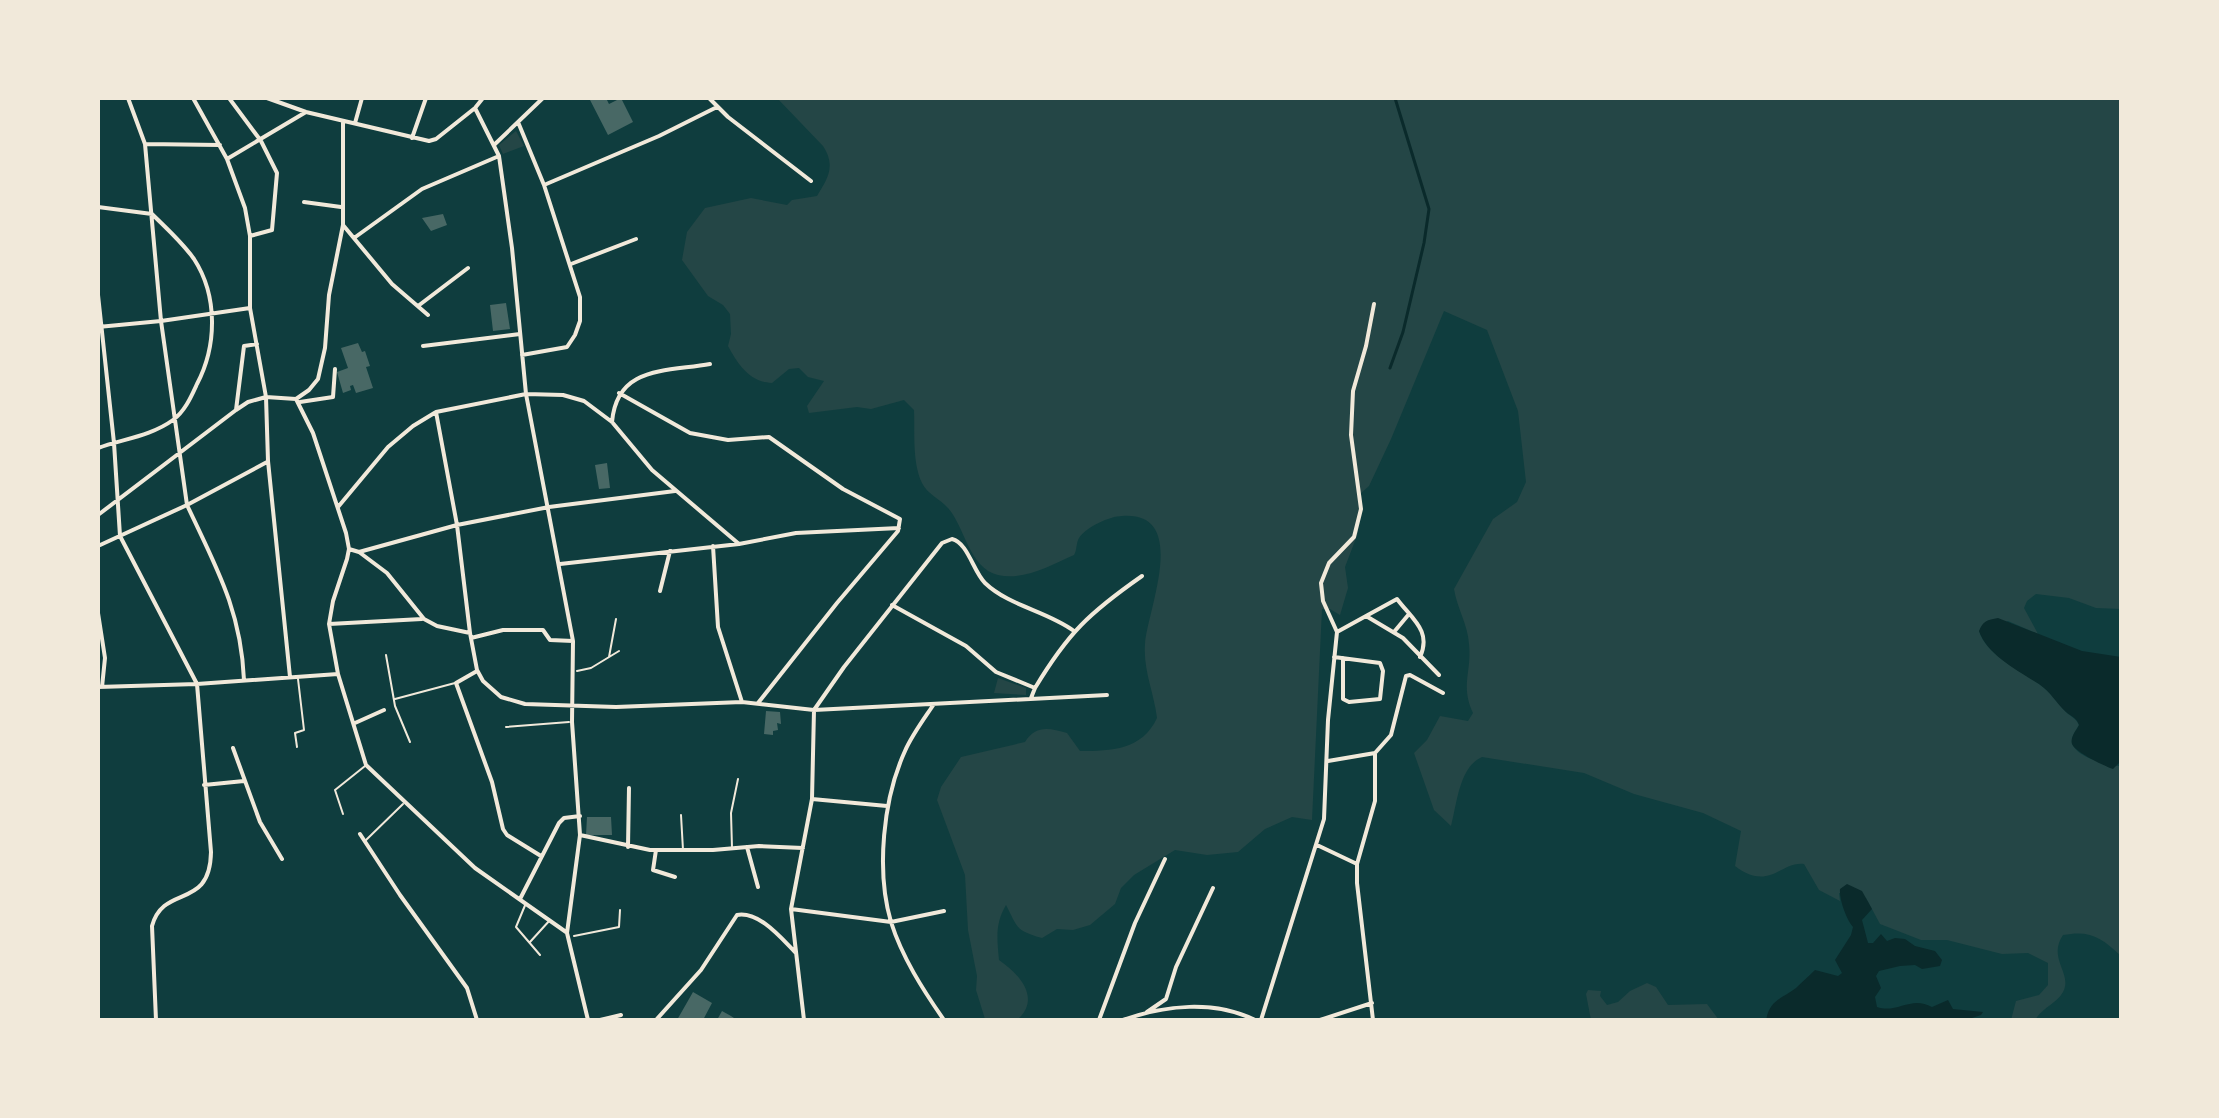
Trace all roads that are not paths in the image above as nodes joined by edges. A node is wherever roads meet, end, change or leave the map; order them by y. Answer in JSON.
{"nodes":[{"id":1,"x":128,"y":98,"type":"edge"},
{"id":2,"x":193,"y":98,"type":"edge"},
{"id":3,"x":229,"y":98,"type":"edge"},
{"id":4,"x":267,"y":98,"type":"edge"},
{"id":5,"x":362,"y":98,"type":"edge"},
{"id":6,"x":426,"y":98,"type":"edge"},
{"id":7,"x":483,"y":98,"type":"edge"},
{"id":8,"x":543,"y":98,"type":"edge"},
{"id":9,"x":709,"y":98,"type":"edge"},
{"id":10,"x":717,"y":107,"type":"junction"},
{"id":11,"x":475,"y":108,"type":"junction"},
{"id":12,"x":306,"y":112,"type":"junction"},
{"id":13,"x":343,"y":121,"type":"junction"},
{"id":14,"x":518,"y":122,"type":"junction"},
{"id":15,"x":355,"y":123,"type":"junction"},
{"id":16,"x":412,"y":138,"type":"junction"},
{"id":17,"x":261,"y":141,"type":"junction"},
{"id":18,"x":145,"y":144,"type":"junction"},
{"id":19,"x":220,"y":145,"type":"junction"},
{"id":20,"x":494,"y":145,"type":"junction"},
{"id":21,"x":499,"y":156,"type":"junction"},
{"id":22,"x":227,"y":159,"type":"junction"},
{"id":23,"x":811,"y":181,"type":"dead end"},
{"id":24,"x":544,"y":185,"type":"junction"},
{"id":25,"x":304,"y":202,"type":"dead end"},
{"id":26,"x":98,"y":207,"type":"edge"},
{"id":27,"x":342,"y":207,"type":"junction"},
{"id":28,"x":152,"y":214,"type":"junction"},
{"id":29,"x":343,"y":225,"type":"junction"},
{"id":30,"x":250,"y":236,"type":"junction"},
{"id":31,"x":354,"y":238,"type":"junction"},
{"id":32,"x":636,"y":239,"type":"dead end"},
{"id":33,"x":571,"y":264,"type":"junction"},
{"id":34,"x":468,"y":268,"type":"dead end"},
{"id":35,"x":98,"y":295,"type":"edge"},
{"id":36,"x":1374,"y":304,"type":"dead end"},
{"id":37,"x":418,"y":306,"type":"junction"},
{"id":38,"x":250,"y":308,"type":"junction"},
{"id":39,"x":212,"y":312,"type":"junction"},
{"id":40,"x":428,"y":315,"type":"dead end"},
{"id":41,"x":161,"y":321,"type":"junction"},
{"id":42,"x":100,"y":327,"type":"edge"},
{"id":43,"x":520,"y":334,"type":"junction"},
{"id":44,"x":257,"y":344,"type":"junction"},
{"id":45,"x":423,"y":346,"type":"dead end"},
{"id":46,"x":522,"y":355,"type":"junction"},
{"id":47,"x":710,"y":364,"type":"dead end"},
{"id":48,"x":335,"y":369,"type":"dead end"},
{"id":49,"x":619,"y":393,"type":"junction"},
{"id":50,"x":526,"y":394,"type":"junction"},
{"id":51,"x":266,"y":397,"type":"junction"},
{"id":52,"x":298,"y":401,"type":"junction"},
{"id":53,"x":236,"y":410,"type":"junction"},
{"id":54,"x":436,"y":412,"type":"junction"},
{"id":55,"x":176,"y":418,"type":"junction"},
{"id":56,"x":612,"y":422,"type":"junction"},
{"id":57,"x":114,"y":443,"type":"junction"},
{"id":58,"x":98,"y":448,"type":"edge"},
{"id":59,"x":180,"y":452,"type":"junction"},
{"id":60,"x":268,"y":461,"type":"junction"},
{"id":61,"x":676,"y":491,"type":"junction"},
{"id":62,"x":117,"y":498,"type":"junction"},
{"id":63,"x":187,"y":505,"type":"junction"},
{"id":64,"x":338,"y":507,"type":"junction"},
{"id":65,"x":549,"y":507,"type":"junction"},
{"id":66,"x":98,"y":515,"type":"edge"},
{"id":67,"x":457,"y":525,"type":"junction"},
{"id":68,"x":900,"y":525,"type":"junction"},
{"id":69,"x":120,"y":536,"type":"junction"},
{"id":70,"x":739,"y":544,"type":"junction"},
{"id":71,"x":98,"y":546,"type":"edge"},
{"id":72,"x":713,"y":546,"type":"junction"},
{"id":73,"x":349,"y":549,"type":"junction"},
{"id":74,"x":670,"y":551,"type":"junction"},
{"id":75,"x":359,"y":552,"type":"junction"},
{"id":76,"x":560,"y":564,"type":"junction"},
{"id":77,"x":1142,"y":576,"type":"dead end"},
{"id":78,"x":660,"y":591,"type":"dead end"},
{"id":79,"x":892,"y":605,"type":"junction"},
{"id":80,"x":98,"y":613,"type":"edge"},
{"id":81,"x":1409,"y":614,"type":"junction"},
{"id":82,"x":1366,"y":616,"type":"junction"},
{"id":83,"x":424,"y":619,"type":"junction"},
{"id":84,"x":329,"y":624,"type":"junction"},
{"id":85,"x":1074,"y":631,"type":"junction"},
{"id":86,"x":1337,"y":632,"type":"junction"},
{"id":87,"x":1394,"y":632,"type":"junction"},
{"id":88,"x":471,"y":636,"type":"junction"},
{"id":89,"x":573,"y":641,"type":"junction"},
{"id":90,"x":386,"y":655,"type":"dead end"},
{"id":91,"x":1334,"y":657,"type":"junction"},
{"id":92,"x":1420,"y":657,"type":"junction"},
{"id":93,"x":1343,"y":658,"type":"junction"},
{"id":94,"x":477,"y":670,"type":"junction"},
{"id":95,"x":338,"y":674,"type":"junction"},
{"id":96,"x":1439,"y":675,"type":"dead end"},
{"id":97,"x":290,"y":677,"type":"junction"},
{"id":98,"x":297,"y":677,"type":"junction"},
{"id":99,"x":244,"y":680,"type":"junction"},
{"id":100,"x":456,"y":683,"type":"junction"},
{"id":101,"x":197,"y":684,"type":"junction"},
{"id":102,"x":100,"y":687,"type":"edge"},
{"id":103,"x":1035,"y":688,"type":"junction"},
{"id":104,"x":1443,"y":693,"type":"dead end"},
{"id":105,"x":1107,"y":695,"type":"dead end"},
{"id":106,"x":394,"y":699,"type":"junction"},
{"id":107,"x":1030,"y":699,"type":"junction"},
{"id":108,"x":742,"y":702,"type":"junction"},
{"id":109,"x":758,"y":703,"type":"junction"},
{"id":110,"x":934,"y":704,"type":"junction"},
{"id":111,"x":572,"y":707,"type":"junction"},
{"id":112,"x":384,"y":710,"type":"dead end"},
{"id":113,"x":814,"y":710,"type":"junction"},
{"id":114,"x":572,"y":722,"type":"junction"},
{"id":115,"x":355,"y":723,"type":"junction"},
{"id":116,"x":506,"y":727,"type":"dead end"},
{"id":117,"x":410,"y":742,"type":"dead end"},
{"id":118,"x":297,"y":747,"type":"dead end"},
{"id":119,"x":233,"y":748,"type":"dead end"},
{"id":120,"x":1375,"y":753,"type":"junction"},
{"id":121,"x":1328,"y":761,"type":"junction"},
{"id":122,"x":366,"y":765,"type":"junction"},
{"id":123,"x":738,"y":779,"type":"dead end"},
{"id":124,"x":244,"y":781,"type":"junction"},
{"id":125,"x":204,"y":785,"type":"junction"},
{"id":126,"x":629,"y":788,"type":"dead end"},
{"id":127,"x":812,"y":799,"type":"junction"},
{"id":128,"x":404,"y":803,"type":"junction"},
{"id":129,"x":887,"y":806,"type":"junction"},
{"id":130,"x":343,"y":814,"type":"dead end"},
{"id":131,"x":681,"y":815,"type":"dead end"},
{"id":132,"x":580,"y":816,"type":"junction"},
{"id":133,"x":360,"y":834,"type":"dead end"},
{"id":134,"x":580,"y":835,"type":"junction"},
{"id":135,"x":364,"y":842,"type":"junction"},
{"id":136,"x":1317,"y":845,"type":"junction"},
{"id":137,"x":746,"y":846,"type":"junction"},
{"id":138,"x":628,"y":847,"type":"junction"},
{"id":139,"x":732,"y":848,"type":"junction"},
{"id":140,"x":803,"y":848,"type":"junction"},
{"id":141,"x":656,"y":850,"type":"junction"},
{"id":142,"x":683,"y":850,"type":"junction"},
{"id":143,"x":541,"y":856,"type":"junction"},
{"id":144,"x":282,"y":859,"type":"dead end"},
{"id":145,"x":1165,"y":859,"type":"dead end"},
{"id":146,"x":1357,"y":864,"type":"junction"},
{"id":147,"x":675,"y":877,"type":"dead end"},
{"id":148,"x":758,"y":887,"type":"dead end"},
{"id":149,"x":1213,"y":888,"type":"dead end"},
{"id":150,"x":520,"y":899,"type":"junction"},
{"id":151,"x":526,"y":903,"type":"junction"},
{"id":152,"x":791,"y":909,"type":"junction"},
{"id":153,"x":944,"y":911,"type":"dead end"},
{"id":154,"x":551,"y":919,"type":"junction"},
{"id":155,"x":891,"y":922,"type":"junction"},
{"id":156,"x":568,"y":935,"type":"junction"},
{"id":157,"x":529,"y":942,"type":"junction"},
{"id":158,"x":795,"y":952,"type":"junction"},
{"id":159,"x":540,"y":955,"type":"dead end"},
{"id":160,"x":1372,"y":1003,"type":"junction"},
{"id":161,"x":1147,"y":1012,"type":"junction"},
{"id":162,"x":621,"y":1015,"type":"dead end"},
{"id":163,"x":156,"y":1020,"type":"edge"},
{"id":164,"x":477,"y":1020,"type":"edge"},
{"id":165,"x":588,"y":1020,"type":"edge"},
{"id":166,"x":600,"y":1020,"type":"edge"},
{"id":167,"x":656,"y":1020,"type":"edge"},
{"id":168,"x":804,"y":1020,"type":"edge"},
{"id":169,"x":944,"y":1020,"type":"edge"},
{"id":170,"x":1099,"y":1020,"type":"edge"},
{"id":171,"x":1123,"y":1020,"type":"edge"},
{"id":172,"x":1258,"y":1020,"type":"edge"},
{"id":173,"x":1320,"y":1020,"type":"edge"},
{"id":174,"x":1373,"y":1020,"type":"edge"}],
"edges":[{"from":1,"to":18,"type":"street"},
{"from":2,"to":19,"type":"street"},
{"from":3,"to":17,"type":"street"},
{"from":4,"to":12,"type":"street"},
{"from":5,"to":15,"type":"street"},
{"from":6,"to":16,"type":"street"},
{"from":7,"to":11,"type":"street"},
{"from":8,"to":14,"type":"street"},
{"from":9,"to":10,"type":"street"},
{"from":10,"to":23,"type":"street"},
{"from":10,"to":24,"type":"street"},
{"from":11,"to":16,"type":"street"},
{"from":11,"to":20,"type":"street"},
{"from":12,"to":13,"type":"street"},
{"from":12,"to":17,"type":"street"},
{"from":13,"to":15,"type":"street"},
{"from":13,"to":27,"type":"street"},
{"from":14,"to":20,"type":"street"},
{"from":14,"to":24,"type":"street"},
{"from":15,"to":16,"type":"street"},
{"from":17,"to":22,"type":"street"},
{"from":17,"to":30,"type":"street"},
{"from":18,"to":19,"type":"street"},
{"from":18,"to":28,"type":"street"},
{"from":19,"to":22,"type":"street"},
{"from":20,"to":21,"type":"street"},
{"from":21,"to":31,"type":"street"},
{"from":21,"to":43,"type":"street"},
{"from":22,"to":30,"type":"street"},
{"from":24,"to":33,"type":"street"},
{"from":25,"to":27,"type":"street"},
{"from":26,"to":28,"type":"street"},
{"from":27,"to":29,"type":"street"},
{"from":28,"to":39,"type":"street"},
{"from":28,"to":41,"type":"street"},
{"from":29,"to":31,"type":"street"},
{"from":29,"to":52,"type":"street"},
{"from":30,"to":38,"type":"street"},
{"from":31,"to":37,"type":"street"},
{"from":32,"to":33,"type":"street"},
{"from":33,"to":46,"type":"street"},
{"from":34,"to":37,"type":"street"},
{"from":35,"to":42,"type":"street"},
{"from":36,"to":86,"type":"street"},
{"from":37,"to":40,"type":"street"},
{"from":38,"to":39,"type":"street"},
{"from":38,"to":44,"type":"street"},
{"from":39,"to":41,"type":"street"},
{"from":39,"to":55,"type":"street"},
{"from":41,"to":42,"type":"street"},
{"from":41,"to":55,"type":"street"},
{"from":42,"to":57,"type":"street"},
{"from":43,"to":45,"type":"street"},
{"from":43,"to":46,"type":"street"},
{"from":44,"to":51,"type":"street"},
{"from":44,"to":53,"type":"street"},
{"from":46,"to":50,"type":"street"},
{"from":47,"to":49,"type":"street"},
{"from":48,"to":52,"type":"street"},
{"from":49,"to":56,"type":"street"},
{"from":49,"to":68,"type":"street"},
{"from":50,"to":54,"type":"street"},
{"from":50,"to":56,"type":"street"},
{"from":50,"to":65,"type":"street"},
{"from":51,"to":52,"type":"street"},
{"from":51,"to":53,"type":"street"},
{"from":51,"to":60,"type":"street"},
{"from":52,"to":64,"type":"street"},
{"from":53,"to":59,"type":"street"},
{"from":54,"to":64,"type":"street"},
{"from":54,"to":67,"type":"street"},
{"from":55,"to":57,"type":"street"},
{"from":55,"to":59,"type":"street"},
{"from":56,"to":61,"type":"street"},
{"from":57,"to":58,"type":"street"},
{"from":57,"to":62,"type":"street"},
{"from":59,"to":62,"type":"street"},
{"from":59,"to":63,"type":"street"},
{"from":60,"to":63,"type":"street"},
{"from":60,"to":97,"type":"street"},
{"from":61,"to":65,"type":"street"},
{"from":61,"to":70,"type":"street"},
{"from":62,"to":66,"type":"street"},
{"from":62,"to":69,"type":"street"},
{"from":63,"to":69,"type":"street"},
{"from":63,"to":99,"type":"street"},
{"from":64,"to":73,"type":"street"},
{"from":65,"to":67,"type":"street"},
{"from":65,"to":76,"type":"street"},
{"from":67,"to":75,"type":"street"},
{"from":67,"to":88,"type":"street"},
{"from":68,"to":70,"type":"street"},
{"from":68,"to":109,"type":"street"},
{"from":69,"to":71,"type":"street"},
{"from":69,"to":101,"type":"street"},
{"from":70,"to":72,"type":"street"},
{"from":72,"to":74,"type":"street"},
{"from":72,"to":108,"type":"street"},
{"from":73,"to":75,"type":"street"},
{"from":73,"to":84,"type":"street"},
{"from":74,"to":76,"type":"street"},
{"from":74,"to":78,"type":"street"},
{"from":75,"to":83,"type":"street"},
{"from":76,"to":89,"type":"street"},
{"from":77,"to":85,"type":"street"},
{"from":79,"to":85,"type":"street"},
{"from":79,"to":103,"type":"street"},
{"from":79,"to":113,"type":"street"},
{"from":80,"to":102,"type":"street"},
{"from":81,"to":82,"type":"street"},
{"from":81,"to":87,"type":"street"},
{"from":81,"to":92,"type":"street"},
{"from":82,"to":86,"type":"street"},
{"from":82,"to":87,"type":"street"},
{"from":83,"to":84,"type":"street"},
{"from":83,"to":88,"type":"street"},
{"from":84,"to":95,"type":"street"},
{"from":85,"to":103,"type":"street"},
{"from":86,"to":91,"type":"street"},
{"from":87,"to":92,"type":"street"},
{"from":88,"to":89,"type":"street"},
{"from":88,"to":94,"type":"street"},
{"from":89,"to":111,"type":"street"},
{"from":90,"to":106,"type":"lane"},
{"from":91,"to":93,"type":"street"},
{"from":91,"to":121,"type":"street"},
{"from":92,"to":96,"type":"street"},
{"from":93,"to":93,"type":"street"},
{"from":94,"to":100,"type":"street"},
{"from":94,"to":111,"type":"street"},
{"from":95,"to":98,"type":"street"},
{"from":95,"to":115,"type":"street"},
{"from":97,"to":98,"type":"street"},
{"from":97,"to":99,"type":"street"},
{"from":98,"to":118,"type":"lane"},
{"from":99,"to":101,"type":"street"},
{"from":100,"to":106,"type":"lane"},
{"from":100,"to":143,"type":"street"},
{"from":101,"to":102,"type":"street"},
{"from":101,"to":125,"type":"street"},
{"from":103,"to":107,"type":"street"},
{"from":104,"to":120,"type":"street"},
{"from":105,"to":107,"type":"street"},
{"from":106,"to":117,"type":"lane"},
{"from":107,"to":110,"type":"street"},
{"from":108,"to":109,"type":"street"},
{"from":108,"to":111,"type":"street"},
{"from":109,"to":113,"type":"street"},
{"from":110,"to":113,"type":"street"},
{"from":110,"to":129,"type":"street"},
{"from":111,"to":114,"type":"street"},
{"from":112,"to":115,"type":"street"},
{"from":113,"to":127,"type":"street"},
{"from":114,"to":116,"type":"lane"},
{"from":114,"to":132,"type":"street"},
{"from":115,"to":122,"type":"street"},
{"from":119,"to":124,"type":"street"},
{"from":120,"to":121,"type":"street"},
{"from":120,"to":146,"type":"street"},
{"from":121,"to":136,"type":"street"},
{"from":122,"to":128,"type":"street"},
{"from":122,"to":130,"type":"lane"},
{"from":123,"to":139,"type":"lane"},
{"from":124,"to":125,"type":"street"},
{"from":124,"to":144,"type":"street"},
{"from":125,"to":163,"type":"street"},
{"from":126,"to":138,"type":"street"},
{"from":127,"to":129,"type":"street"},
{"from":127,"to":140,"type":"street"},
{"from":128,"to":135,"type":"lane"},
{"from":128,"to":150,"type":"street"},
{"from":129,"to":155,"type":"street"},
{"from":131,"to":142,"type":"lane"},
{"from":132,"to":134,"type":"street"},
{"from":132,"to":143,"type":"street"},
{"from":133,"to":135,"type":"street"},
{"from":134,"to":138,"type":"street"},
{"from":134,"to":156,"type":"street"},
{"from":135,"to":164,"type":"street"},
{"from":136,"to":146,"type":"street"},
{"from":136,"to":172,"type":"street"},
{"from":137,"to":139,"type":"street"},
{"from":137,"to":140,"type":"street"},
{"from":137,"to":148,"type":"street"},
{"from":138,"to":141,"type":"street"},
{"from":139,"to":142,"type":"street"},
{"from":140,"to":152,"type":"street"},
{"from":141,"to":142,"type":"street"},
{"from":141,"to":147,"type":"street"},
{"from":143,"to":150,"type":"street"},
{"from":145,"to":170,"type":"street"},
{"from":146,"to":160,"type":"street"},
{"from":149,"to":161,"type":"street"},
{"from":150,"to":151,"type":"street"},
{"from":151,"to":154,"type":"street"},
{"from":151,"to":157,"type":"lane"},
{"from":152,"to":155,"type":"street"},
{"from":152,"to":158,"type":"street"},
{"from":153,"to":155,"type":"street"},
{"from":154,"to":156,"type":"street"},
{"from":154,"to":157,"type":"lane"},
{"from":155,"to":169,"type":"street"},
{"from":156,"to":165,"type":"street"},
{"from":157,"to":159,"type":"lane"},
{"from":158,"to":167,"type":"street"},
{"from":158,"to":168,"type":"street"},
{"from":160,"to":173,"type":"street"},
{"from":160,"to":174,"type":"street"},
{"from":161,"to":171,"type":"street"},
{"from":161,"to":172,"type":"street"},
{"from":162,"to":166,"type":"street"}]}
